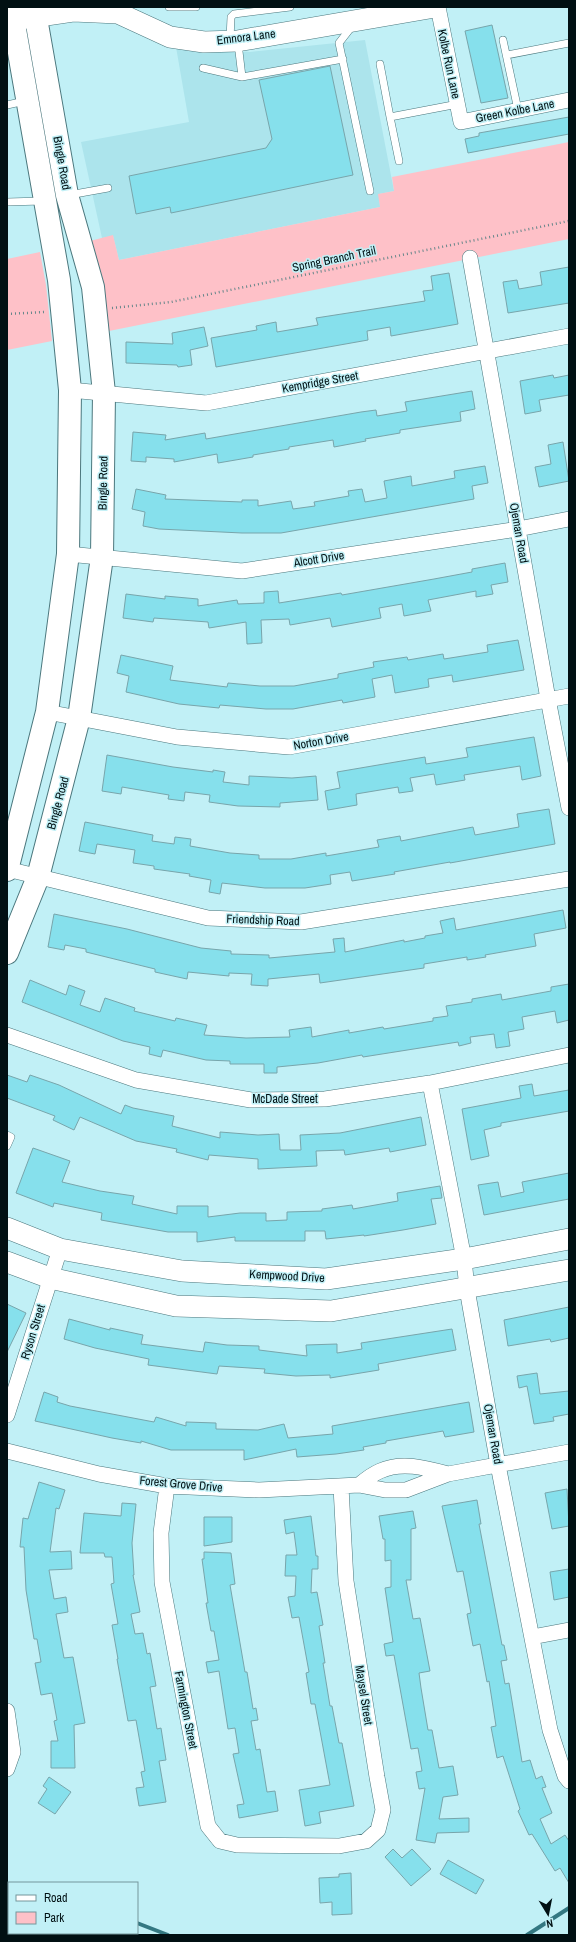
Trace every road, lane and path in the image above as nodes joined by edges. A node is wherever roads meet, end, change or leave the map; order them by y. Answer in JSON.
{"nodes":[{"id":1,"x":169,"y":7,"type":"edge"},
{"id":2,"x":196,"y":7,"type":"edge"},
{"id":3,"x":230,"y":7,"type":"edge"},
{"id":4,"x":290,"y":7,"type":"edge"},
{"id":5,"x":436,"y":7,"type":"edge"},
{"id":6,"x":119,"y":10,"type":"edge"},
{"id":7,"x":35,"y":12,"type":"edge"},
{"id":8,"x":12,"y":14,"type":"edge"},
{"id":9,"x":234,"y":14,"type":"junction"},
{"id":10,"x":356,"y":14,"type":"edge"},
{"id":11,"x":503,"y":40,"type":"dead end"},
{"id":12,"x":233,"y":41,"type":"junction"},
{"id":13,"x":569,"y":43,"type":"edge"},
{"id":14,"x":507,"y":55,"type":"junction"},
{"id":15,"x":343,"y":59,"type":"junction"},
{"id":16,"x":380,"y":64,"type":"dead end"},
{"id":17,"x":203,"y":68,"type":"dead end"},
{"id":18,"x":242,"y":77,"type":"junction"},
{"id":19,"x":569,"y":100,"type":"edge"},
{"id":20,"x":17,"y":103,"type":"edge"},
{"id":21,"x":458,"y":104,"type":"junction"},
{"id":22,"x":518,"y":110,"type":"junction"},
{"id":23,"x":390,"y":117,"type":"junction"},
{"id":24,"x":461,"y":122,"type":"joint"},
{"id":25,"x":399,"y":161,"type":"dead end"},
{"id":26,"x":108,"y":188,"type":"dead end"},
{"id":27,"x":370,"y":191,"type":"dead end"},
{"id":28,"x":67,"y":195,"type":"junction"},
{"id":29,"x":45,"y":200,"type":"junction"},
{"id":30,"x":7,"y":202,"type":"edge"},
{"id":31,"x":569,"y":221,"type":"edge"},
{"id":32,"x":470,"y":258,"type":"dead end"},
{"id":33,"x":106,"y":308,"type":"dead end"},
{"id":34,"x":51,"y":311,"type":"dead end"},
{"id":35,"x":7,"y":314,"type":"edge"},
{"id":36,"x":569,"y":336,"type":"edge"},
{"id":37,"x":488,"y":351,"type":"junction"},
{"id":38,"x":70,"y":390,"type":"junction"},
{"id":39,"x":104,"y":393,"type":"junction"},
{"id":40,"x":569,"y":519,"type":"edge"},
{"id":41,"x":518,"y":529,"type":"junction"},
{"id":42,"x":68,"y":554,"type":"junction"},
{"id":43,"x":102,"y":557,"type":"junction"},
{"id":44,"x":569,"y":696,"type":"edge"},
{"id":45,"x":548,"y":699,"type":"junction"},
{"id":46,"x":48,"y":712,"type":"junction"},
{"id":47,"x":79,"y":718,"type":"junction"},
{"id":48,"x":569,"y":808,"type":"edge"},
{"id":49,"x":7,"y":870,"type":"edge"},
{"id":50,"x":38,"y":877,"type":"junction"},
{"id":51,"x":569,"y":879,"type":"edge"},
{"id":52,"x":7,"y":953,"type":"edge"},
{"id":53,"x":7,"y":1035,"type":"edge"},
{"id":54,"x":569,"y":1056,"type":"edge"},
{"id":55,"x":430,"y":1083,"type":"junction"},
{"id":56,"x":7,"y":1135,"type":"edge"},
{"id":57,"x":7,"y":1146,"type":"edge"},
{"id":58,"x":7,"y":1228,"type":"edge"},
{"id":59,"x":569,"y":1239,"type":"edge"},
{"id":60,"x":60,"y":1249,"type":"junction"},
{"id":61,"x":464,"y":1259,"type":"junction"},
{"id":62,"x":7,"y":1262,"type":"edge"},
{"id":63,"x":569,"y":1270,"type":"edge"},
{"id":64,"x":252,"y":1275,"type":"junction"},
{"id":65,"x":50,"y":1278,"type":"junction"},
{"id":66,"x":467,"y":1289,"type":"junction"},
{"id":67,"x":250,"y":1308,"type":"junction"},
{"id":68,"x":7,"y":1415,"type":"edge"},
{"id":69,"x":7,"y":1451,"type":"edge"},
{"id":70,"x":569,"y":1452,"type":"edge"},
{"id":71,"x":498,"y":1465,"type":"junction"},
{"id":72,"x":448,"y":1474,"type":"junction"},
{"id":73,"x":358,"y":1485,"type":"junction"},
{"id":74,"x":167,"y":1486,"type":"junction"},
{"id":75,"x":342,"y":1487,"type":"junction"},
{"id":76,"x":569,"y":1630,"type":"edge"},
{"id":77,"x":532,"y":1637,"type":"junction"},
{"id":78,"x":7,"y":1714,"type":"edge"},
{"id":79,"x":7,"y":1768,"type":"edge"},
{"id":80,"x":569,"y":1781,"type":"edge"},
{"id":81,"x":310,"y":1846,"type":"joint"}],
"edges":[{"from":1,"to":2,"type":"lane"},
{"from":3,"to":9,"type":"lane"},
{"from":4,"to":9,"type":"lane"},
{"from":5,"to":10,"type":"main road","name":"Emnora Lane"},
{"from":5,"to":21,"type":"street","name":"Kolbe Run Lane"},
{"from":6,"to":7,"type":"main road","name":"Emnora Lane"},
{"from":6,"to":12,"type":"main road","name":"Emnora Lane"},
{"from":7,"to":8,"type":"main road","name":"Emnora Lane"},
{"from":7,"to":28,"type":"main road","name":"Bingle Road"},
{"from":8,"to":20,"type":"main road","name":"Bingle Road"},
{"from":9,"to":12,"type":"lane"},
{"from":10,"to":12,"type":"main road","name":"Emnora Lane"},
{"from":10,"to":15,"type":"lane"},
{"from":11,"to":14,"type":"lane"},
{"from":12,"to":18,"type":"lane"},
{"from":13,"to":14,"type":"lane"},
{"from":14,"to":22,"type":"lane"},
{"from":15,"to":18,"type":"lane"},
{"from":15,"to":27,"type":"lane"},
{"from":16,"to":23,"type":"lane"},
{"from":17,"to":18,"type":"lane"},
{"from":19,"to":22,"type":"street","name":"Green Kolbe Lane"},
{"from":20,"to":29,"type":"main road","name":"Bingle Road"},
{"from":21,"to":23,"type":"lane"},
{"from":21,"to":24,"type":"street","name":"Kolbe Run Lane"},
{"from":22,"to":24,"type":"street","name":"Green Kolbe Lane"},
{"from":23,"to":25,"type":"lane"},
{"from":26,"to":28,"type":"lane"},
{"from":28,"to":29,"type":"main road"},
{"from":28,"to":39,"type":"main road","name":"Bingle Road"},
{"from":29,"to":30,"type":"lane"},
{"from":29,"to":38,"type":"main road","name":"Bingle Road"},
{"from":31,"to":33,"type":"path","name":"Spring Branch Trail"},
{"from":32,"to":37,"type":"street","name":"Ojeman Road"},
{"from":34,"to":35,"type":"path"},
{"from":36,"to":37,"type":"street","name":"Kempridge Street"},
{"from":37,"to":39,"type":"street","name":"Kempridge Street"},
{"from":37,"to":41,"type":"street","name":"Ojeman Road"},
{"from":38,"to":39,"type":"street","name":"Kempridge Street"},
{"from":38,"to":42,"type":"main road","name":"Bingle Road"},
{"from":39,"to":43,"type":"main road","name":"Bingle Road"},
{"from":40,"to":41,"type":"street","name":"Alcott Drive"},
{"from":41,"to":43,"type":"street","name":"Alcott Drive"},
{"from":41,"to":45,"type":"street","name":"Ojeman Road"},
{"from":42,"to":43,"type":"street","name":"Alcott Drive"},
{"from":42,"to":46,"type":"main road","name":"Bingle Road"},
{"from":43,"to":47,"type":"main road","name":"Bingle Road"},
{"from":44,"to":45,"type":"street","name":"Norton Drive"},
{"from":45,"to":47,"type":"street","name":"Norton Drive"},
{"from":45,"to":48,"type":"street","name":"Ojeman Road"},
{"from":46,"to":47,"type":"street","name":"Norton Drive"},
{"from":46,"to":49,"type":"main road","name":"Bingle Road"},
{"from":47,"to":50,"type":"main road","name":"Bingle Road"},
{"from":49,"to":50,"type":"street","name":"Friendship Road"},
{"from":50,"to":51,"type":"street","name":"Friendship Road"},
{"from":50,"to":52,"type":"main road","name":"Bingle Road"},
{"from":53,"to":55,"type":"street","name":"McDade Street"},
{"from":54,"to":55,"type":"street","name":"McDade Street"},
{"from":55,"to":61,"type":"street","name":"Ojeman Road"},
{"from":56,"to":57,"type":"lane"},
{"from":58,"to":60,"type":"main road","name":"Kempwood Drive"},
{"from":59,"to":61,"type":"main road","name":"Kempwood Drive"},
{"from":60,"to":64,"type":"main road","name":"Kempwood Drive"},
{"from":60,"to":65,"type":"street","name":"Ryson Street"},
{"from":61,"to":64,"type":"main road","name":"Kempwood Drive"},
{"from":61,"to":66,"type":"street","name":"Ojeman Road"},
{"from":62,"to":65,"type":"main road"},
{"from":63,"to":66,"type":"main road"},
{"from":64,"to":67,"type":"main road"},
{"from":65,"to":67,"type":"main road"},
{"from":65,"to":68,"type":"street","name":"Ryson Street"},
{"from":66,"to":67,"type":"main road"},
{"from":66,"to":71,"type":"street","name":"Ojeman Road"},
{"from":69,"to":74,"type":"street","name":"Forest Grove Drive"},
{"from":70,"to":71,"type":"street","name":"Forest Grove Drive"},
{"from":71,"to":72,"type":"street","name":"Forest Grove Drive"},
{"from":71,"to":77,"type":"street","name":"Ojeman Road"},
{"from":72,"to":73,"type":"street","name":"Forest Grove Drive"},
{"from":72,"to":73,"type":"street","name":"Forest Grove Drive"},
{"from":73,"to":75,"type":"street","name":"Forest Grove Drive"},
{"from":74,"to":75,"type":"street","name":"Forest Grove Drive"},
{"from":74,"to":81,"type":"street","name":"Farmington Street"},
{"from":75,"to":81,"type":"street","name":"Maysel Street"},
{"from":76,"to":77,"type":"street"},
{"from":77,"to":80,"type":"street","name":"Ojeman Road"},
{"from":78,"to":79,"type":"street"}]}
